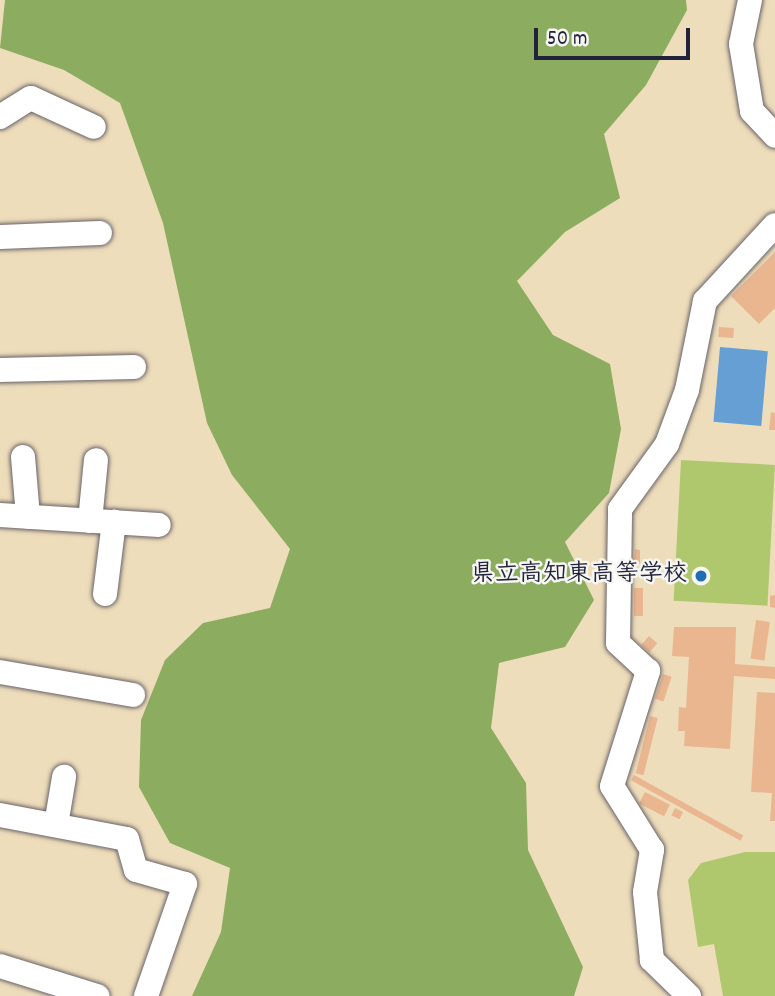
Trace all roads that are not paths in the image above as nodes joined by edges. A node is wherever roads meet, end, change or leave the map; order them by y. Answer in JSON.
{"nodes":[{"id":1,"x":750,"y":0,"type":"edge"},
{"id":2,"x":0,"y":117,"type":"edge"},
{"id":3,"x":94,"y":127,"type":"dead end"},
{"id":4,"x":775,"y":136,"type":"edge"},
{"id":5,"x":775,"y":225,"type":"edge"},
{"id":6,"x":100,"y":233,"type":"dead end"},
{"id":7,"x":0,"y":237,"type":"edge"},
{"id":8,"x":134,"y":367,"type":"dead end"},
{"id":9,"x":0,"y":370,"type":"edge"},
{"id":10,"x":23,"y":457,"type":"dead end"},
{"id":11,"x":96,"y":460,"type":"dead end"},
{"id":12,"x":0,"y":515,"type":"edge"},
{"id":13,"x":28,"y":517,"type":"junction"},
{"id":14,"x":102,"y":522,"type":"junction"},
{"id":15,"x":159,"y":525,"type":"dead end"},
{"id":16,"x":105,"y":594,"type":"dead end"},
{"id":17,"x":0,"y":671,"type":"edge"},
{"id":18,"x":134,"y":695,"type":"dead end"},
{"id":19,"x":64,"y":777,"type":"dead end"},
{"id":20,"x":0,"y":815,"type":"edge"},
{"id":21,"x":57,"y":825,"type":"junction"},
{"id":22,"x":0,"y":966,"type":"edge"},
{"id":23,"x":97,"y":996,"type":"edge"},
{"id":24,"x":146,"y":996,"type":"edge"},
{"id":25,"x":689,"y":996,"type":"edge"}],
"edges":[{"from":1,"to":4,"type":"street"},
{"from":2,"to":3,"type":"street"},
{"from":5,"to":25,"type":"street"},
{"from":6,"to":7,"type":"street"},
{"from":8,"to":9,"type":"street"},
{"from":10,"to":13,"type":"street"},
{"from":11,"to":14,"type":"street"},
{"from":12,"to":13,"type":"street"},
{"from":13,"to":14,"type":"street"},
{"from":14,"to":15,"type":"street"},
{"from":14,"to":16,"type":"street"},
{"from":17,"to":18,"type":"street"},
{"from":19,"to":21,"type":"street"},
{"from":20,"to":21,"type":"street"},
{"from":21,"to":24,"type":"street"},
{"from":22,"to":23,"type":"street"}]}
